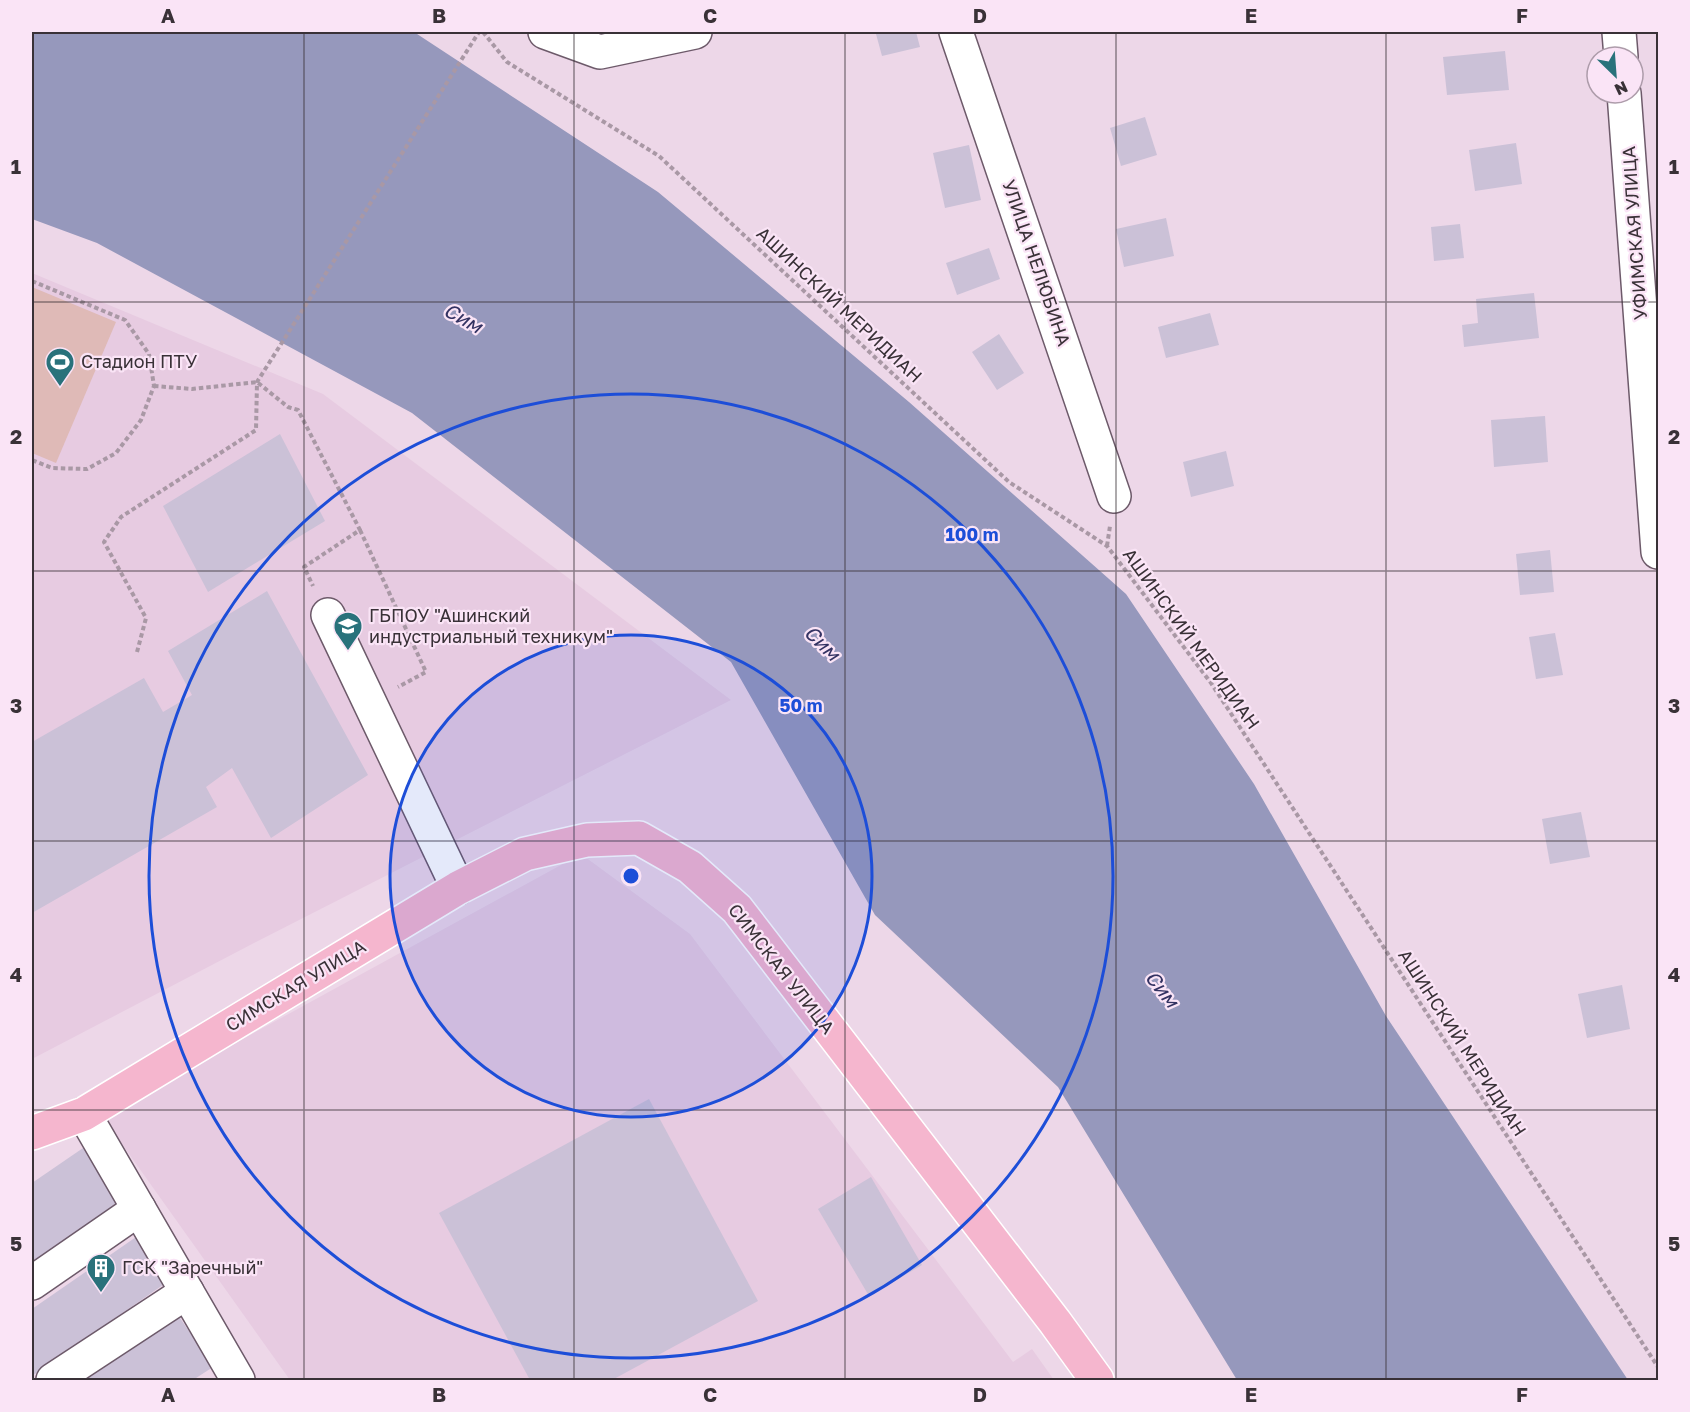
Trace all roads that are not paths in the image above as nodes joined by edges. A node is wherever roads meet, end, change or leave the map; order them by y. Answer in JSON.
{"nodes":[{"id":1,"x":545,"y":32,"type":"edge"},
{"id":2,"x":695,"y":32,"type":"edge"},
{"id":3,"x":956,"y":32,"type":"edge"},
{"id":4,"x":1625,"y":105,"type":"edge"},
{"id":5,"x":1114,"y":496,"type":"dead end"},
{"id":6,"x":1658,"y":536,"type":"edge"},
{"id":7,"x":328,"y":615,"type":"road end"},
{"id":8,"x":458,"y":888,"type":"junction"},
{"id":9,"x":84,"y":1114,"type":"junction"},
{"id":10,"x":32,"y":1132,"type":"edge"},
{"id":11,"x":139,"y":1209,"type":"junction"},
{"id":12,"x":32,"y":1283,"type":"edge"},
{"id":13,"x":187,"y":1292,"type":"junction"},
{"id":14,"x":233,"y":1378,"type":"edge"},
{"id":15,"x":53,"y":1380,"type":"edge"},
{"id":16,"x":1097,"y":1380,"type":"edge"}],
"edges":[{"from":1,"to":2,"type":"street"},
{"from":3,"to":5,"type":"street","name":"УЛИЦА НЕЛЮБИНА"},
{"from":4,"to":6,"type":"street","name":"УФИМСКАЯ УЛИЦА"},
{"from":7,"to":8,"type":"street"},
{"from":8,"to":9,"type":"main road","name":"СИМСКАЯ УЛИЦА"},
{"from":8,"to":16,"type":"main road","name":"СИМСКАЯ УЛИЦА"},
{"from":9,"to":10,"type":"main road","name":"СИМСКАЯ УЛИЦА"},
{"from":9,"to":11,"type":"street"},
{"from":11,"to":12,"type":"street"},
{"from":11,"to":13,"type":"street"},
{"from":13,"to":14,"type":"street"},
{"from":13,"to":15,"type":"street"}]}
